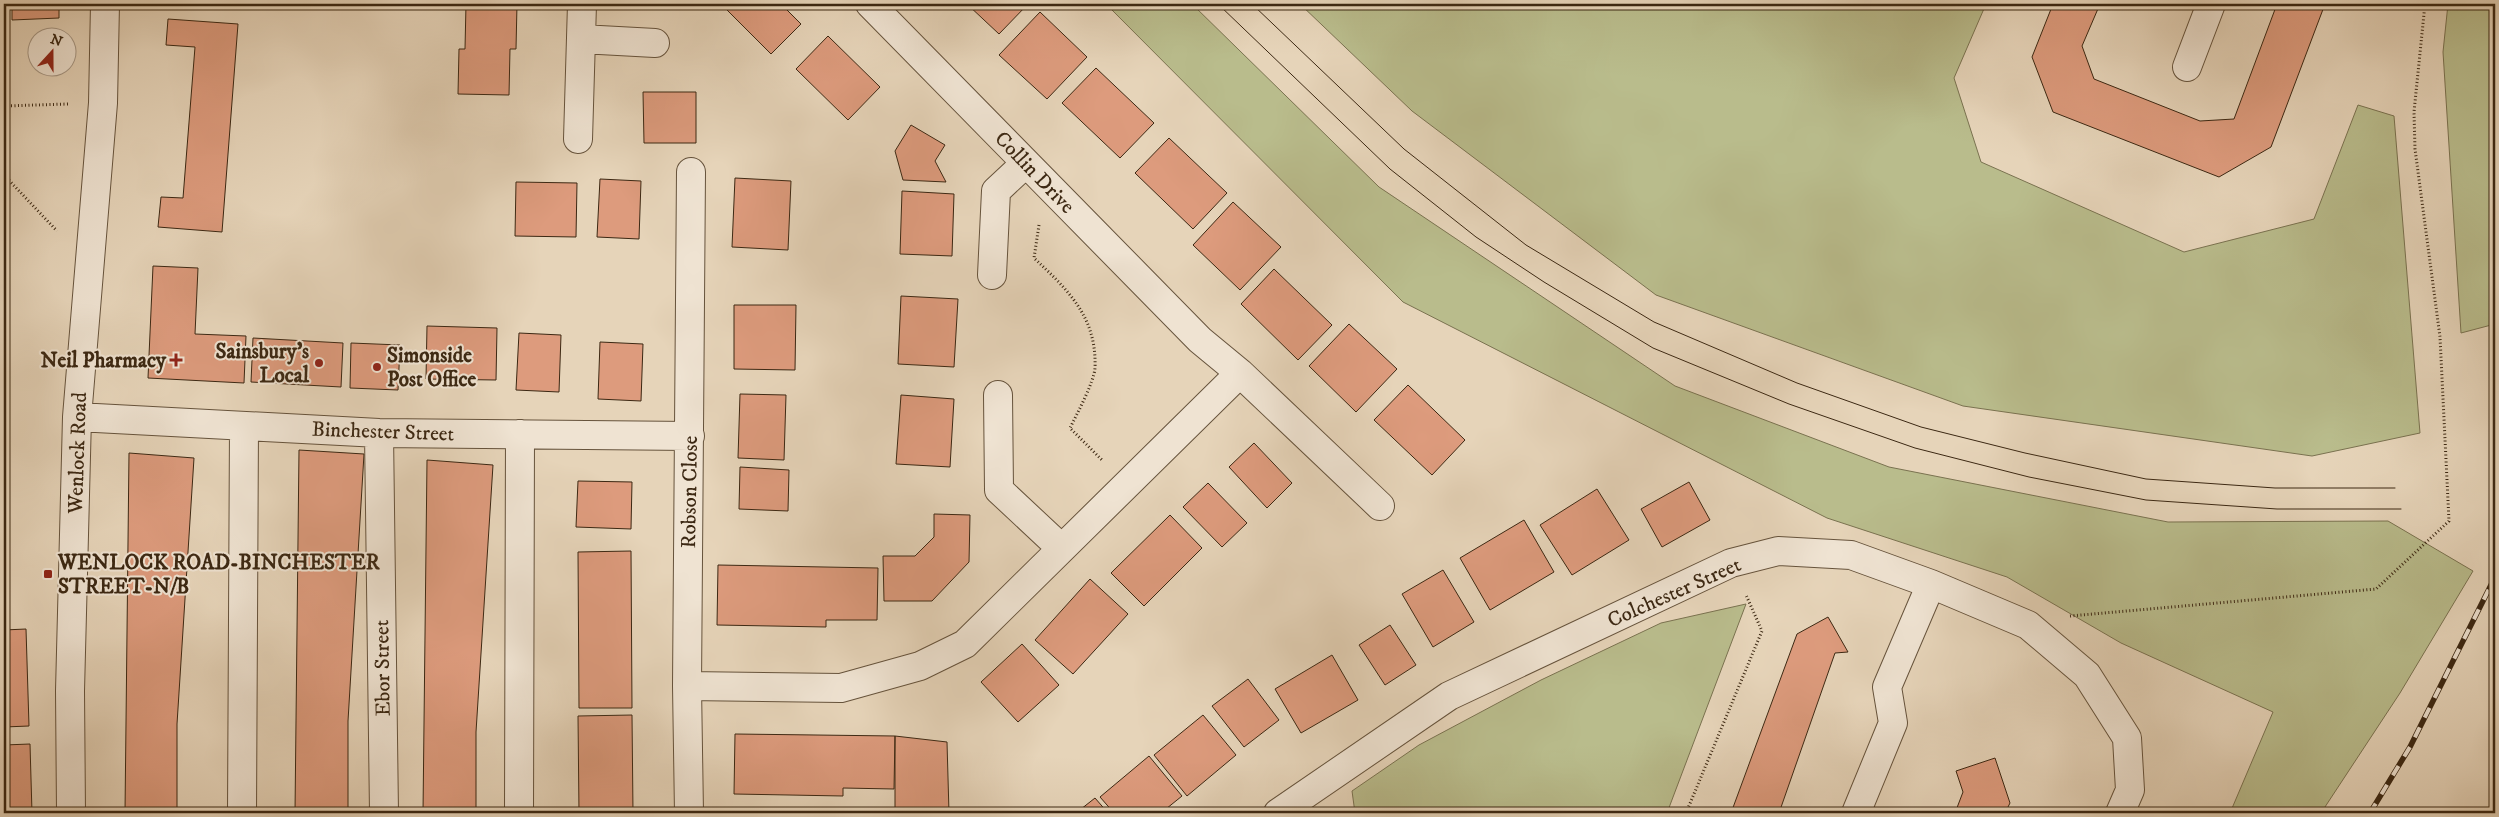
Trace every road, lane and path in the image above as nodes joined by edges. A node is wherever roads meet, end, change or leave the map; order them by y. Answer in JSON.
{"nodes":[{"id":1,"x":104,"y":4,"type":"edge"},
{"id":2,"x":582,"y":4,"type":"edge"},
{"id":3,"x":870,"y":4,"type":"edge"},
{"id":4,"x":2211,"y":4,"type":"edge"},
{"id":5,"x":2425,"y":4,"type":"edge"},
{"id":6,"x":581,"y":39,"type":"junction"},
{"id":7,"x":655,"y":42,"type":"dead end"},
{"id":8,"x":2187,"y":67,"type":"dead end"},
{"id":9,"x":103,"y":103,"type":"junction"},
{"id":10,"x":4,"y":106,"type":"edge"},
{"id":11,"x":578,"y":139,"type":"dead end"},
{"id":12,"x":1026,"y":163,"type":"junction"},
{"id":13,"x":692,"y":172,"type":"dead end"},
{"id":14,"x":4,"y":176,"type":"edge"},
{"id":15,"x":1044,"y":182,"type":"junction"},
{"id":16,"x":89,"y":265,"type":"junction"},
{"id":17,"x":992,"y":275,"type":"dead end"},
{"id":18,"x":1240,"y":373,"type":"junction"},
{"id":19,"x":998,"y":395,"type":"dead end"},
{"id":20,"x":77,"y":416,"type":"junction"},
{"id":21,"x":244,"y":426,"type":"junction"},
{"id":22,"x":379,"y":433,"type":"junction"},
{"id":23,"x":520,"y":434,"type":"junction"},
{"id":24,"x":690,"y":436,"type":"junction"},
{"id":25,"x":1126,"y":485,"type":"junction"},
{"id":26,"x":1380,"y":506,"type":"dead end"},
{"id":27,"x":1061,"y":548,"type":"junction"},
{"id":28,"x":1731,"y":563,"type":"junction"},
{"id":29,"x":1931,"y":584,"type":"junction"},
{"id":30,"x":2028,"y":625,"type":"junction"},
{"id":31,"x":688,"y":686,"type":"junction"},
{"id":32,"x":1289,"y":810,"type":"edge"},
{"id":33,"x":71,"y":813,"type":"edge"},
{"id":34,"x":242,"y":813,"type":"edge"},
{"id":35,"x":384,"y":813,"type":"edge"},
{"id":36,"x":519,"y":813,"type":"edge"},
{"id":37,"x":689,"y":813,"type":"edge"},
{"id":38,"x":1686,"y":813,"type":"edge"},
{"id":39,"x":1856,"y":813,"type":"edge"},
{"id":40,"x":2120,"y":813,"type":"edge"}],
"edges":[{"from":1,"to":9,"type":"street","name":"Wenlock Road"},
{"from":2,"to":6,"type":"street"},
{"from":3,"to":12,"type":"street","name":"Collin Drive"},
{"from":4,"to":8,"type":"street"},
{"from":5,"to":30,"type":"path"},
{"from":6,"to":7,"type":"street"},
{"from":6,"to":11,"type":"street"},
{"from":9,"to":10,"type":"path"},
{"from":9,"to":16,"type":"street","name":"Wenlock Road"},
{"from":12,"to":15,"type":"street","name":"Collin Drive"},
{"from":12,"to":17,"type":"street"},
{"from":13,"to":24,"type":"street","name":"Robson Close"},
{"from":14,"to":16,"type":"path"},
{"from":15,"to":18,"type":"street","name":"Collin Drive"},
{"from":15,"to":25,"type":"path"},
{"from":16,"to":20,"type":"street","name":"Wenlock Road"},
{"from":18,"to":25,"type":"street"},
{"from":18,"to":26,"type":"street","name":"Collin Drive"},
{"from":19,"to":27,"type":"street"},
{"from":20,"to":21,"type":"street","name":"Binchester Street"},
{"from":20,"to":33,"type":"street","name":"Wenlock Road"},
{"from":21,"to":22,"type":"street","name":"Binchester Street"},
{"from":21,"to":34,"type":"street"},
{"from":22,"to":23,"type":"street","name":"Binchester Street"},
{"from":22,"to":35,"type":"street","name":"Ebor Street"},
{"from":23,"to":24,"type":"street","name":"Binchester Street"},
{"from":23,"to":36,"type":"street"},
{"from":24,"to":31,"type":"street","name":"Robson Close"},
{"from":25,"to":27,"type":"street"},
{"from":27,"to":31,"type":"street"},
{"from":28,"to":29,"type":"street","name":"Colchester Street"},
{"from":28,"to":32,"type":"street","name":"Colchester Street"},
{"from":28,"to":38,"type":"path"},
{"from":29,"to":30,"type":"street","name":"Colchester Street"},
{"from":29,"to":39,"type":"street"},
{"from":30,"to":40,"type":"street","name":"Colchester Street"},
{"from":31,"to":37,"type":"street","name":"Robson Close"}]}
